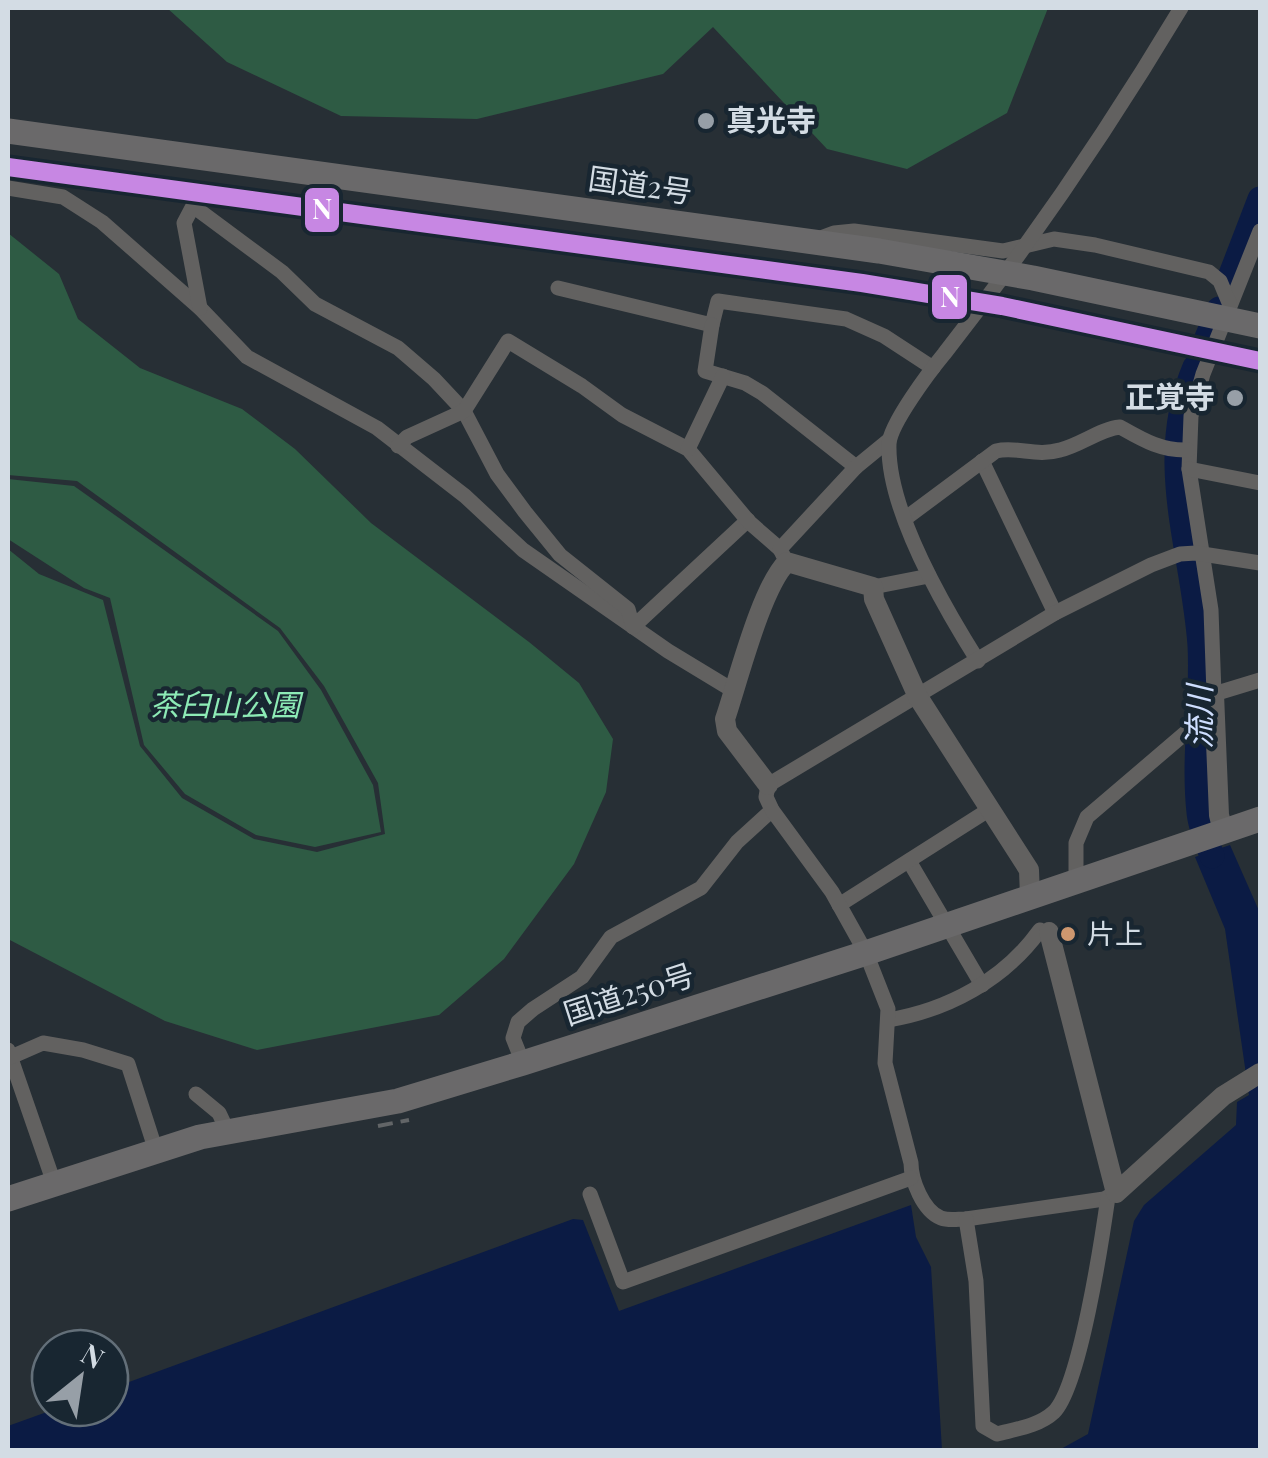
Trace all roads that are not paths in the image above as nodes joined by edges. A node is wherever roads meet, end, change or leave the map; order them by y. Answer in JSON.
{"nodes":[{"id":1,"x":1181,"y":8,"type":"edge"},
{"id":2,"x":8,"y":131,"type":"edge"},
{"id":3,"x":8,"y":188,"type":"edge"},
{"id":4,"x":1260,"y":231,"type":"edge"},
{"id":5,"x":810,"y":242,"type":"junction"},
{"id":6,"x":1028,"y":245,"type":"junction"},
{"id":7,"x":558,"y":288,"type":"dead end"},
{"id":8,"x":200,"y":308,"type":"junction"},
{"id":9,"x":1232,"y":313,"type":"junction"},
{"id":10,"x":712,"y":325,"type":"junction"},
{"id":11,"x":1260,"y":326,"type":"edge"},
{"id":12,"x":933,"y":368,"type":"junction"},
{"id":13,"x":723,"y":376,"type":"junction"},
{"id":14,"x":464,"y":411,"type":"junction"},
{"id":15,"x":889,"y":440,"type":"junction"},
{"id":16,"x":398,"y":446,"type":"junction"},
{"id":17,"x":688,"y":449,"type":"junction"},
{"id":18,"x":1179,"y":450,"type":"junction"},
{"id":19,"x":982,"y":461,"type":"junction"},
{"id":20,"x":856,"y":468,"type":"junction"},
{"id":21,"x":1189,"y":470,"type":"junction"},
{"id":22,"x":1260,"y":482,"type":"edge"},
{"id":23,"x":906,"y":518,"type":"junction"},
{"id":24,"x":748,"y":520,"type":"junction"},
{"id":25,"x":1192,"y":553,"type":"junction"},
{"id":26,"x":783,"y":556,"type":"junction"},
{"id":27,"x":1260,"y":563,"type":"edge"},
{"id":28,"x":928,"y":576,"type":"junction"},
{"id":29,"x":872,"y":587,"type":"junction"},
{"id":30,"x":1055,"y":613,"type":"junction"},
{"id":31,"x":633,"y":627,"type":"junction"},
{"id":32,"x":978,"y":661,"type":"junction"},
{"id":33,"x":1260,"y":680,"type":"edge"},
{"id":34,"x":734,"y":691,"type":"junction"},
{"id":35,"x":1214,"y":694,"type":"junction"},
{"id":36,"x":918,"y":696,"type":"junction"},
{"id":37,"x":1206,"y":728,"type":"junction"},
{"id":38,"x":768,"y":785,"type":"junction"},
{"id":39,"x":990,"y":809,"type":"junction"},
{"id":40,"x":772,"y":810,"type":"junction"},
{"id":41,"x":1260,"y":819,"type":"edge"},
{"id":42,"x":1219,"y":832,"type":"junction"},
{"id":43,"x":909,"y":860,"type":"junction"},
{"id":44,"x":1076,"y":882,"type":"junction"},
{"id":45,"x":1030,"y":897,"type":"junction"},
{"id":46,"x":839,"y":905,"type":"junction"},
{"id":47,"x":947,"y":926,"type":"junction"},
{"id":48,"x":1045,"y":931,"type":"joint"},
{"id":49,"x":866,"y":953,"type":"junction"},
{"id":50,"x":982,"y":986,"type":"junction"},
{"id":51,"x":888,"y":1020,"type":"junction"},
{"id":52,"x":9,"y":1053,"type":"edge"},
{"id":53,"x":523,"y":1063,"type":"junction"},
{"id":54,"x":1260,"y":1073,"type":"edge"},
{"id":55,"x":196,"y":1094,"type":"dead end"},
{"id":56,"x":228,"y":1132,"type":"junction"},
{"id":57,"x":156,"y":1151,"type":"junction"},
{"id":58,"x":911,"y":1178,"type":"junction"},
{"id":59,"x":54,"y":1183,"type":"junction"},
{"id":60,"x":590,"y":1194,"type":"dead end"},
{"id":61,"x":1112,"y":1195,"type":"junction"},
{"id":62,"x":8,"y":1199,"type":"edge"},
{"id":63,"x":966,"y":1219,"type":"junction"}],
"edges":[{"from":1,"to":6,"type":"street"},
{"from":2,"to":5,"type":"highway","name":"国道2号"},
{"from":3,"to":8,"type":"street"},
{"from":4,"to":9,"type":"street"},
{"from":5,"to":6,"type":"street"},
{"from":5,"to":9,"type":"highway","name":"国道2号"},
{"from":6,"to":9,"type":"street"},
{"from":6,"to":12,"type":"street"},
{"from":7,"to":10,"type":"street"},
{"from":8,"to":14,"type":"street"},
{"from":8,"to":16,"type":"street"},
{"from":9,"to":11,"type":"highway","name":"国道2号"},
{"from":9,"to":18,"type":"street"},
{"from":10,"to":12,"type":"street"},
{"from":10,"to":13,"type":"street"},
{"from":12,"to":15,"type":"street"},
{"from":13,"to":17,"type":"street"},
{"from":13,"to":20,"type":"street"},
{"from":14,"to":16,"type":"street"},
{"from":14,"to":17,"type":"street"},
{"from":14,"to":31,"type":"street"},
{"from":15,"to":20,"type":"street"},
{"from":15,"to":23,"type":"street"},
{"from":16,"to":31,"type":"street"},
{"from":17,"to":24,"type":"street"},
{"from":18,"to":19,"type":"street"},
{"from":18,"to":21,"type":"street"},
{"from":19,"to":23,"type":"street"},
{"from":19,"to":30,"type":"street"},
{"from":20,"to":26,"type":"street"},
{"from":21,"to":22,"type":"street"},
{"from":21,"to":25,"type":"street"},
{"from":23,"to":28,"type":"street"},
{"from":24,"to":26,"type":"street"},
{"from":24,"to":31,"type":"street"},
{"from":25,"to":27,"type":"street"},
{"from":25,"to":30,"type":"street"},
{"from":25,"to":35,"type":"street"},
{"from":26,"to":29,"type":"street"},
{"from":26,"to":34,"type":"street"},
{"from":28,"to":29,"type":"street"},
{"from":28,"to":32,"type":"street"},
{"from":29,"to":36,"type":"street"},
{"from":30,"to":32,"type":"street"},
{"from":31,"to":34,"type":"street"},
{"from":32,"to":36,"type":"street"},
{"from":33,"to":35,"type":"street"},
{"from":34,"to":38,"type":"street"},
{"from":35,"to":37,"type":"street"},
{"from":36,"to":38,"type":"street"},
{"from":36,"to":39,"type":"street"},
{"from":37,"to":42,"type":"street"},
{"from":37,"to":44,"type":"street"},
{"from":38,"to":40,"type":"street"},
{"from":39,"to":43,"type":"street"},
{"from":39,"to":45,"type":"street"},
{"from":40,"to":46,"type":"street"},
{"from":40,"to":53,"type":"street"},
{"from":41,"to":42,"type":"highway","name":"国道250号"},
{"from":42,"to":44,"type":"highway","name":"国道250号"},
{"from":43,"to":46,"type":"street"},
{"from":43,"to":47,"type":"street"},
{"from":44,"to":45,"type":"highway","name":"国道250号"},
{"from":45,"to":47,"type":"highway","name":"国道250号"},
{"from":46,"to":49,"type":"street"},
{"from":47,"to":49,"type":"highway","name":"国道250号"},
{"from":47,"to":50,"type":"street"},
{"from":48,"to":50,"type":"street"},
{"from":48,"to":61,"type":"street"},
{"from":49,"to":51,"type":"street"},
{"from":49,"to":53,"type":"highway","name":"国道250号"},
{"from":50,"to":51,"type":"street"},
{"from":51,"to":58,"type":"street"},
{"from":52,"to":57,"type":"street"},
{"from":52,"to":59,"type":"street"},
{"from":53,"to":56,"type":"highway","name":"国道250号"},
{"from":54,"to":61,"type":"street"},
{"from":55,"to":56,"type":"street"},
{"from":56,"to":57,"type":"highway","name":"国道250号"},
{"from":57,"to":59,"type":"highway","name":"国道250号"},
{"from":58,"to":60,"type":"street"},
{"from":58,"to":63,"type":"street"},
{"from":59,"to":62,"type":"highway","name":"国道250号"},
{"from":61,"to":63,"type":"street"},
{"from":61,"to":63,"type":"street"}]}
